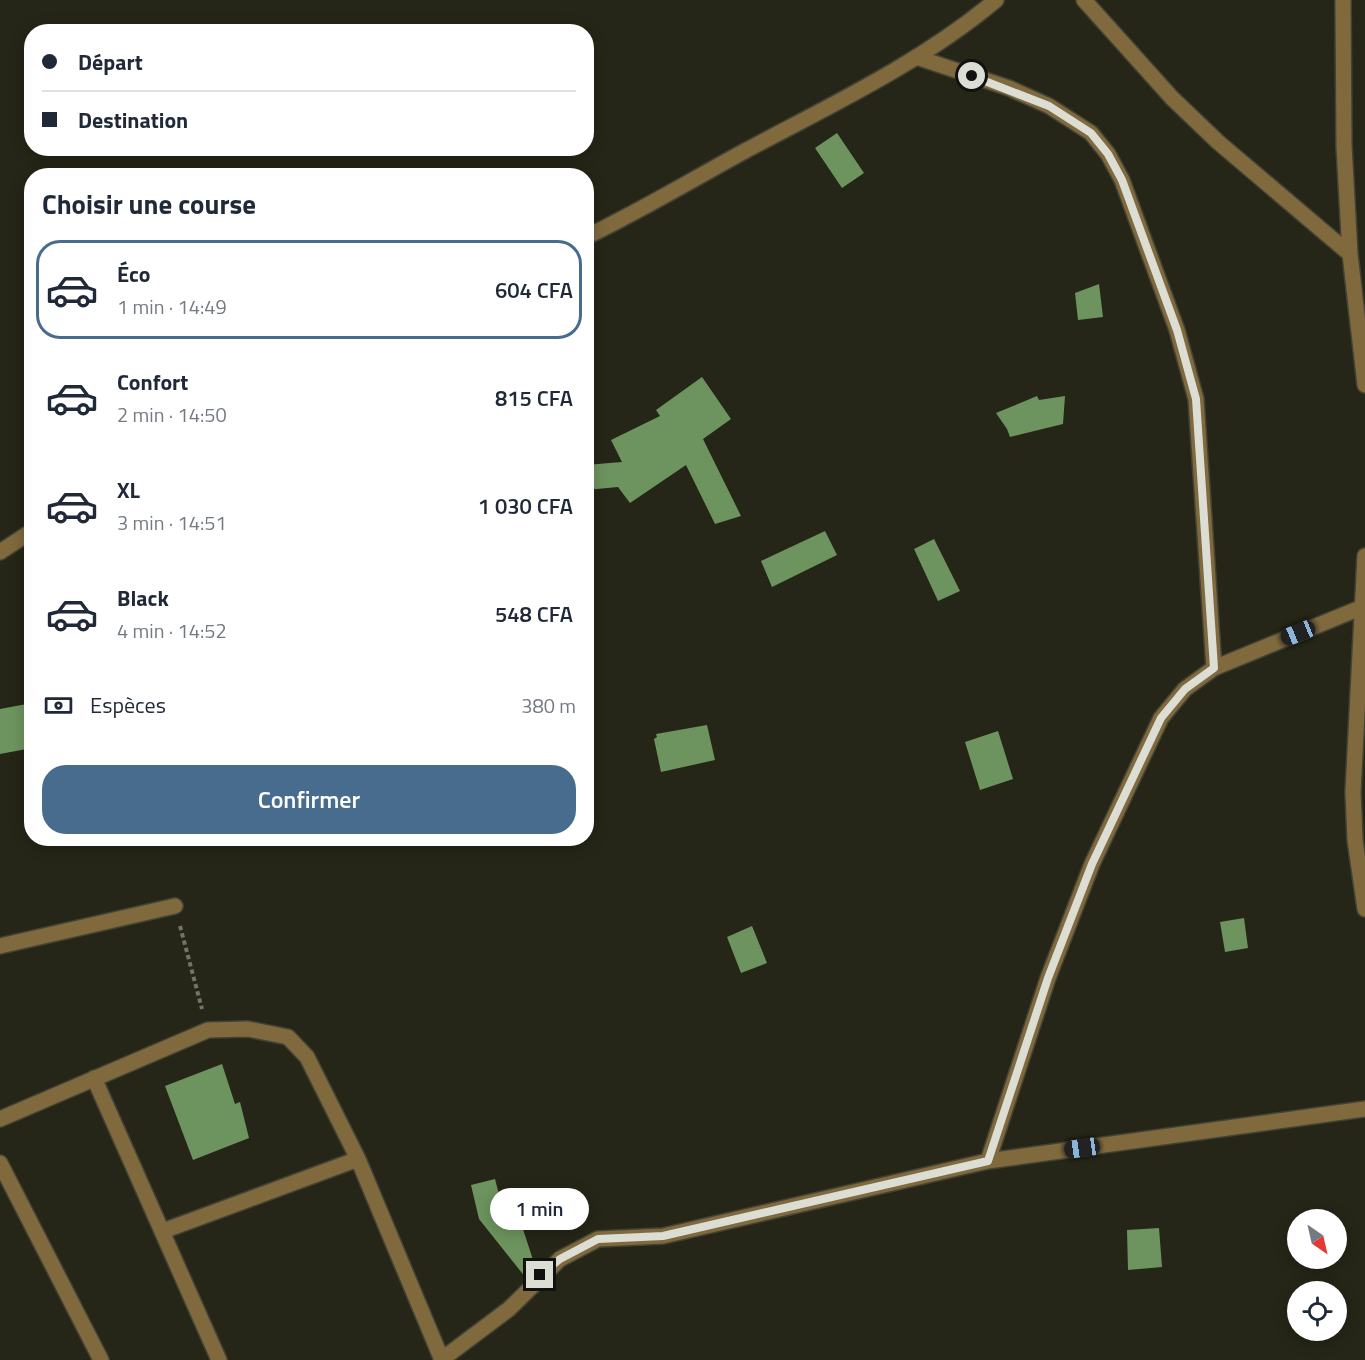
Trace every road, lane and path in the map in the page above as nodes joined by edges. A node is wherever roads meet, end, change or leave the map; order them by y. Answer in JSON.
{"nodes":[{"id":1,"x":996,"y":0,"type":"edge"},
{"id":2,"x":1084,"y":0,"type":"edge"},
{"id":3,"x":1343,"y":0,"type":"edge"},
{"id":4,"x":916,"y":57,"type":"junction"},
{"id":5,"x":594,"y":233,"type":"edge"},
{"id":6,"x":1350,"y":254,"type":"junction"},
{"id":7,"x":1365,"y":385,"type":"edge"},
{"id":8,"x":24,"y":536,"type":"edge"},
{"id":9,"x":0,"y":552,"type":"edge"},
{"id":10,"x":1365,"y":556,"type":"edge"},
{"id":11,"x":1363,"y":607,"type":"edge"},
{"id":12,"x":1214,"y":668,"type":"junction"},
{"id":13,"x":175,"y":906,"type":"joint"},
{"id":14,"x":1365,"y":909,"type":"edge"},
{"id":15,"x":0,"y":946,"type":"edge"},
{"id":16,"x":208,"y":1030,"type":"junction"},
{"id":17,"x":94,"y":1078,"type":"junction"},
{"id":18,"x":1365,"y":1109,"type":"edge"},
{"id":19,"x":0,"y":1119,"type":"edge"},
{"id":20,"x":358,"y":1159,"type":"junction"},
{"id":21,"x":988,"y":1161,"type":"junction"},
{"id":22,"x":0,"y":1163,"type":"edge"},
{"id":23,"x":163,"y":1231,"type":"junction"},
{"id":24,"x":101,"y":1360,"type":"edge"},
{"id":25,"x":219,"y":1360,"type":"edge"},
{"id":26,"x":441,"y":1360,"type":"edge"}],
"edges":[{"from":1,"to":4,"type":"street"},
{"from":2,"to":6,"type":"street"},
{"from":3,"to":6,"type":"street"},
{"from":4,"to":5,"type":"street"},
{"from":4,"to":12,"type":"street"},
{"from":6,"to":7,"type":"street"},
{"from":8,"to":9,"type":"street"},
{"from":10,"to":11,"type":"street"},
{"from":11,"to":12,"type":"street"},
{"from":11,"to":14,"type":"street"},
{"from":12,"to":21,"type":"street"},
{"from":13,"to":15,"type":"street"},
{"from":13,"to":16,"type":"path"},
{"from":16,"to":17,"type":"street"},
{"from":16,"to":20,"type":"street"},
{"from":17,"to":19,"type":"street"},
{"from":17,"to":23,"type":"street"},
{"from":18,"to":21,"type":"street"},
{"from":20,"to":23,"type":"street"},
{"from":20,"to":26,"type":"street"},
{"from":21,"to":26,"type":"street"},
{"from":22,"to":24,"type":"street"},
{"from":23,"to":25,"type":"street"}]}
